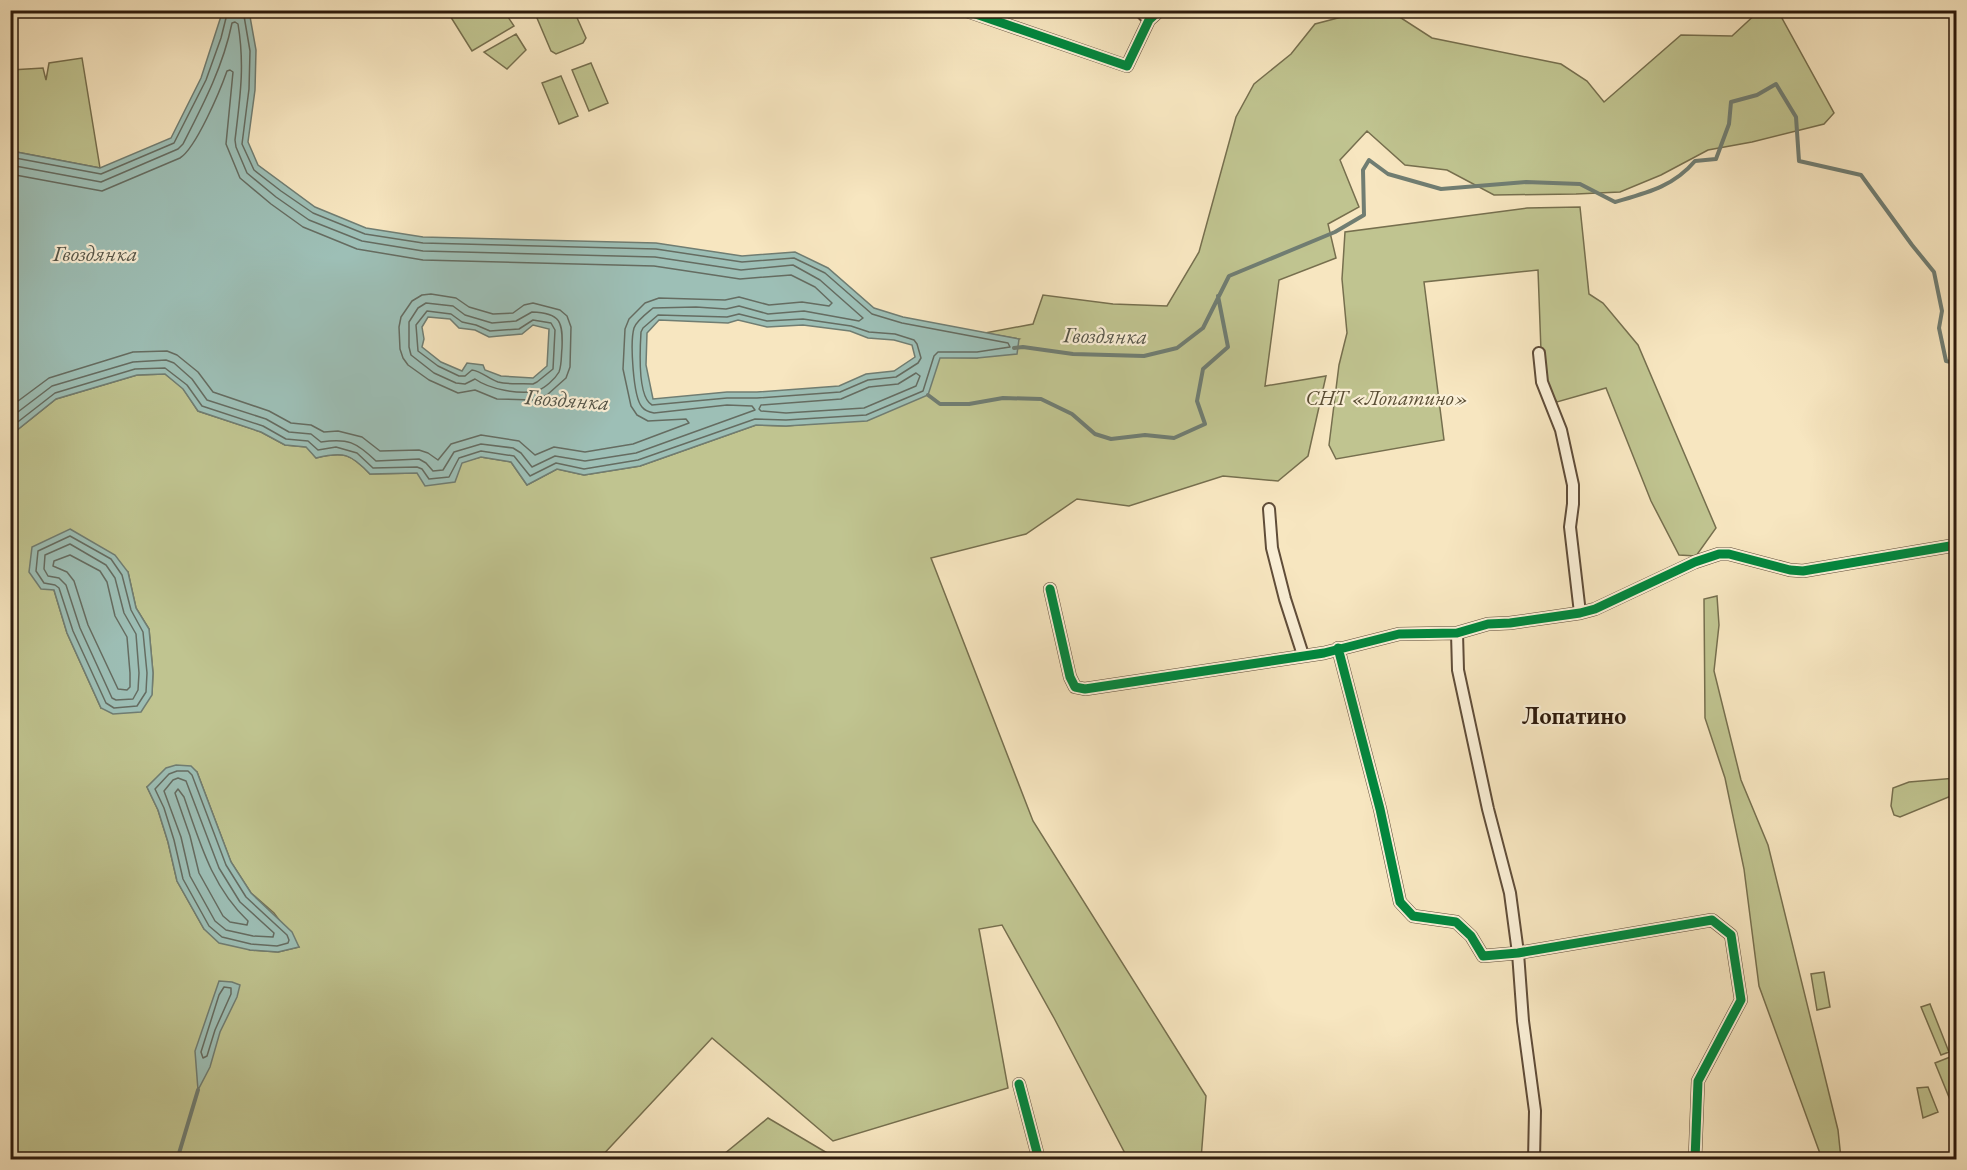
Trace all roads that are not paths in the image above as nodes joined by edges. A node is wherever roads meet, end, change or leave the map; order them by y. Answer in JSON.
{"nodes":[{"id":1,"x":963,"y":10,"type":"edge"},
{"id":2,"x":1139,"y":10,"type":"edge"},
{"id":3,"x":1160,"y":10,"type":"edge"},
{"id":4,"x":1149,"y":20,"type":"junction"},
{"id":5,"x":1539,"y":353,"type":"dead end"},
{"id":6,"x":1269,"y":509,"type":"dead end"},
{"id":7,"x":1956,"y":546,"type":"edge"},
{"id":8,"x":1050,"y":589,"type":"dead end"},
{"id":9,"x":1580,"y":613,"type":"junction"},
{"id":10,"x":1457,"y":633,"type":"junction"},
{"id":11,"x":1338,"y":648,"type":"junction"},
{"id":12,"x":1303,"y":655,"type":"junction"},
{"id":13,"x":1518,"y":953,"type":"junction"},
{"id":14,"x":1019,"y":1084,"type":"dead end"},
{"id":15,"x":1039,"y":1160,"type":"edge"},
{"id":16,"x":1534,"y":1160,"type":"edge"},
{"id":17,"x":1695,"y":1160,"type":"edge"}],
"edges":[{"from":1,"to":4,"type":"street"},
{"from":2,"to":4,"type":"street"},
{"from":3,"to":4,"type":"street"},
{"from":5,"to":9,"type":"street"},
{"from":6,"to":12,"type":"street"},
{"from":7,"to":9,"type":"street"},
{"from":8,"to":12,"type":"street"},
{"from":9,"to":10,"type":"street"},
{"from":10,"to":11,"type":"street"},
{"from":10,"to":13,"type":"street"},
{"from":11,"to":12,"type":"street"},
{"from":11,"to":13,"type":"street"},
{"from":13,"to":16,"type":"street"},
{"from":13,"to":17,"type":"street"},
{"from":14,"to":15,"type":"street"}]}
